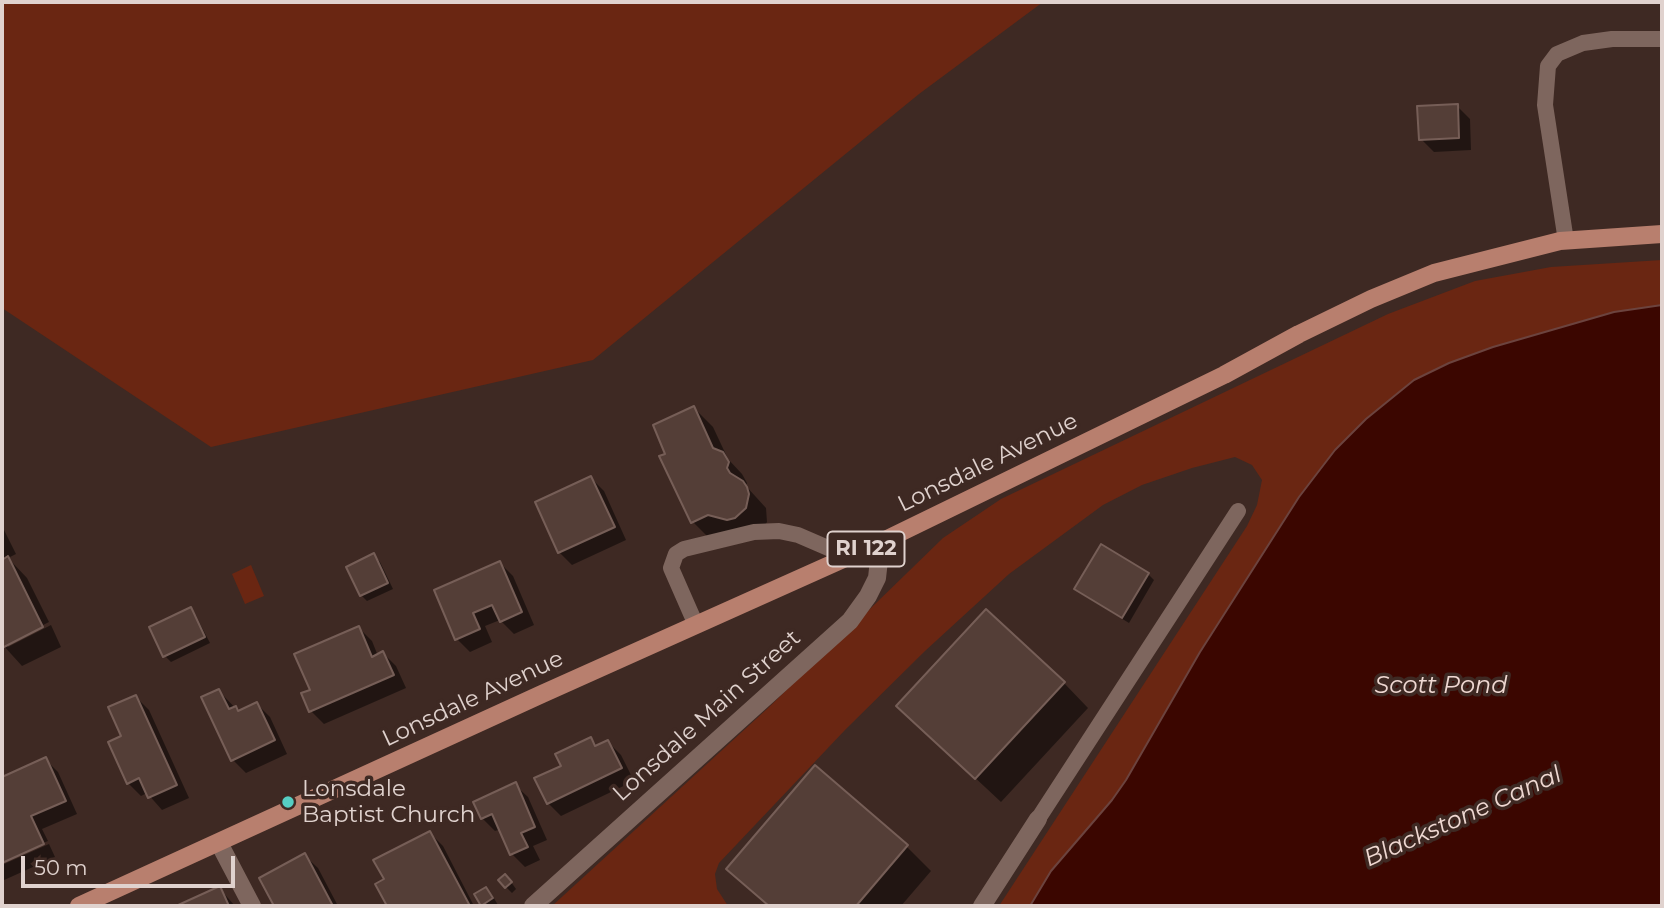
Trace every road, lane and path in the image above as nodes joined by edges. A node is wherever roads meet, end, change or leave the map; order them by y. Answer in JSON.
{"nodes":[{"id":1,"x":1661,"y":38,"type":"edge"},
{"id":2,"x":1662,"y":234,"type":"edge"},
{"id":3,"x":1566,"y":241,"type":"junction"},
{"id":4,"x":1238,"y":511,"type":"dead end"},
{"id":5,"x":881,"y":542,"type":"junction"},
{"id":6,"x":849,"y":556,"type":"junction"},
{"id":7,"x":696,"y":625,"type":"junction"},
{"id":8,"x":1038,"y":819,"type":"joint"},
{"id":9,"x":219,"y":843,"type":"junction"},
{"id":10,"x":79,"y":906,"type":"edge"},
{"id":11,"x":252,"y":906,"type":"edge"},
{"id":12,"x":533,"y":906,"type":"edge"},
{"id":13,"x":982,"y":906,"type":"edge"}],
"edges":[{"from":1,"to":3,"type":"lane"},
{"from":2,"to":3,"type":"main road","name":"Lonsdale Avenue","number":"RI 122"},
{"from":3,"to":5,"type":"main road","name":"Lonsdale Avenue","number":"RI 122"},
{"from":4,"to":8,"type":"lane"},
{"from":5,"to":6,"type":"main road","name":"Lonsdale Avenue","number":"RI 122"},
{"from":5,"to":12,"type":"street","name":"Lonsdale Main Street"},
{"from":6,"to":7,"type":"main road","name":"Lonsdale Avenue","number":"RI 122"},
{"from":6,"to":7,"type":"lane"},
{"from":7,"to":9,"type":"main road","name":"Lonsdale Avenue","number":"RI 122"},
{"from":8,"to":13,"type":"street"},
{"from":9,"to":10,"type":"main road","name":"Lonsdale Avenue","number":"RI 122"},
{"from":9,"to":11,"type":"street"}]}
